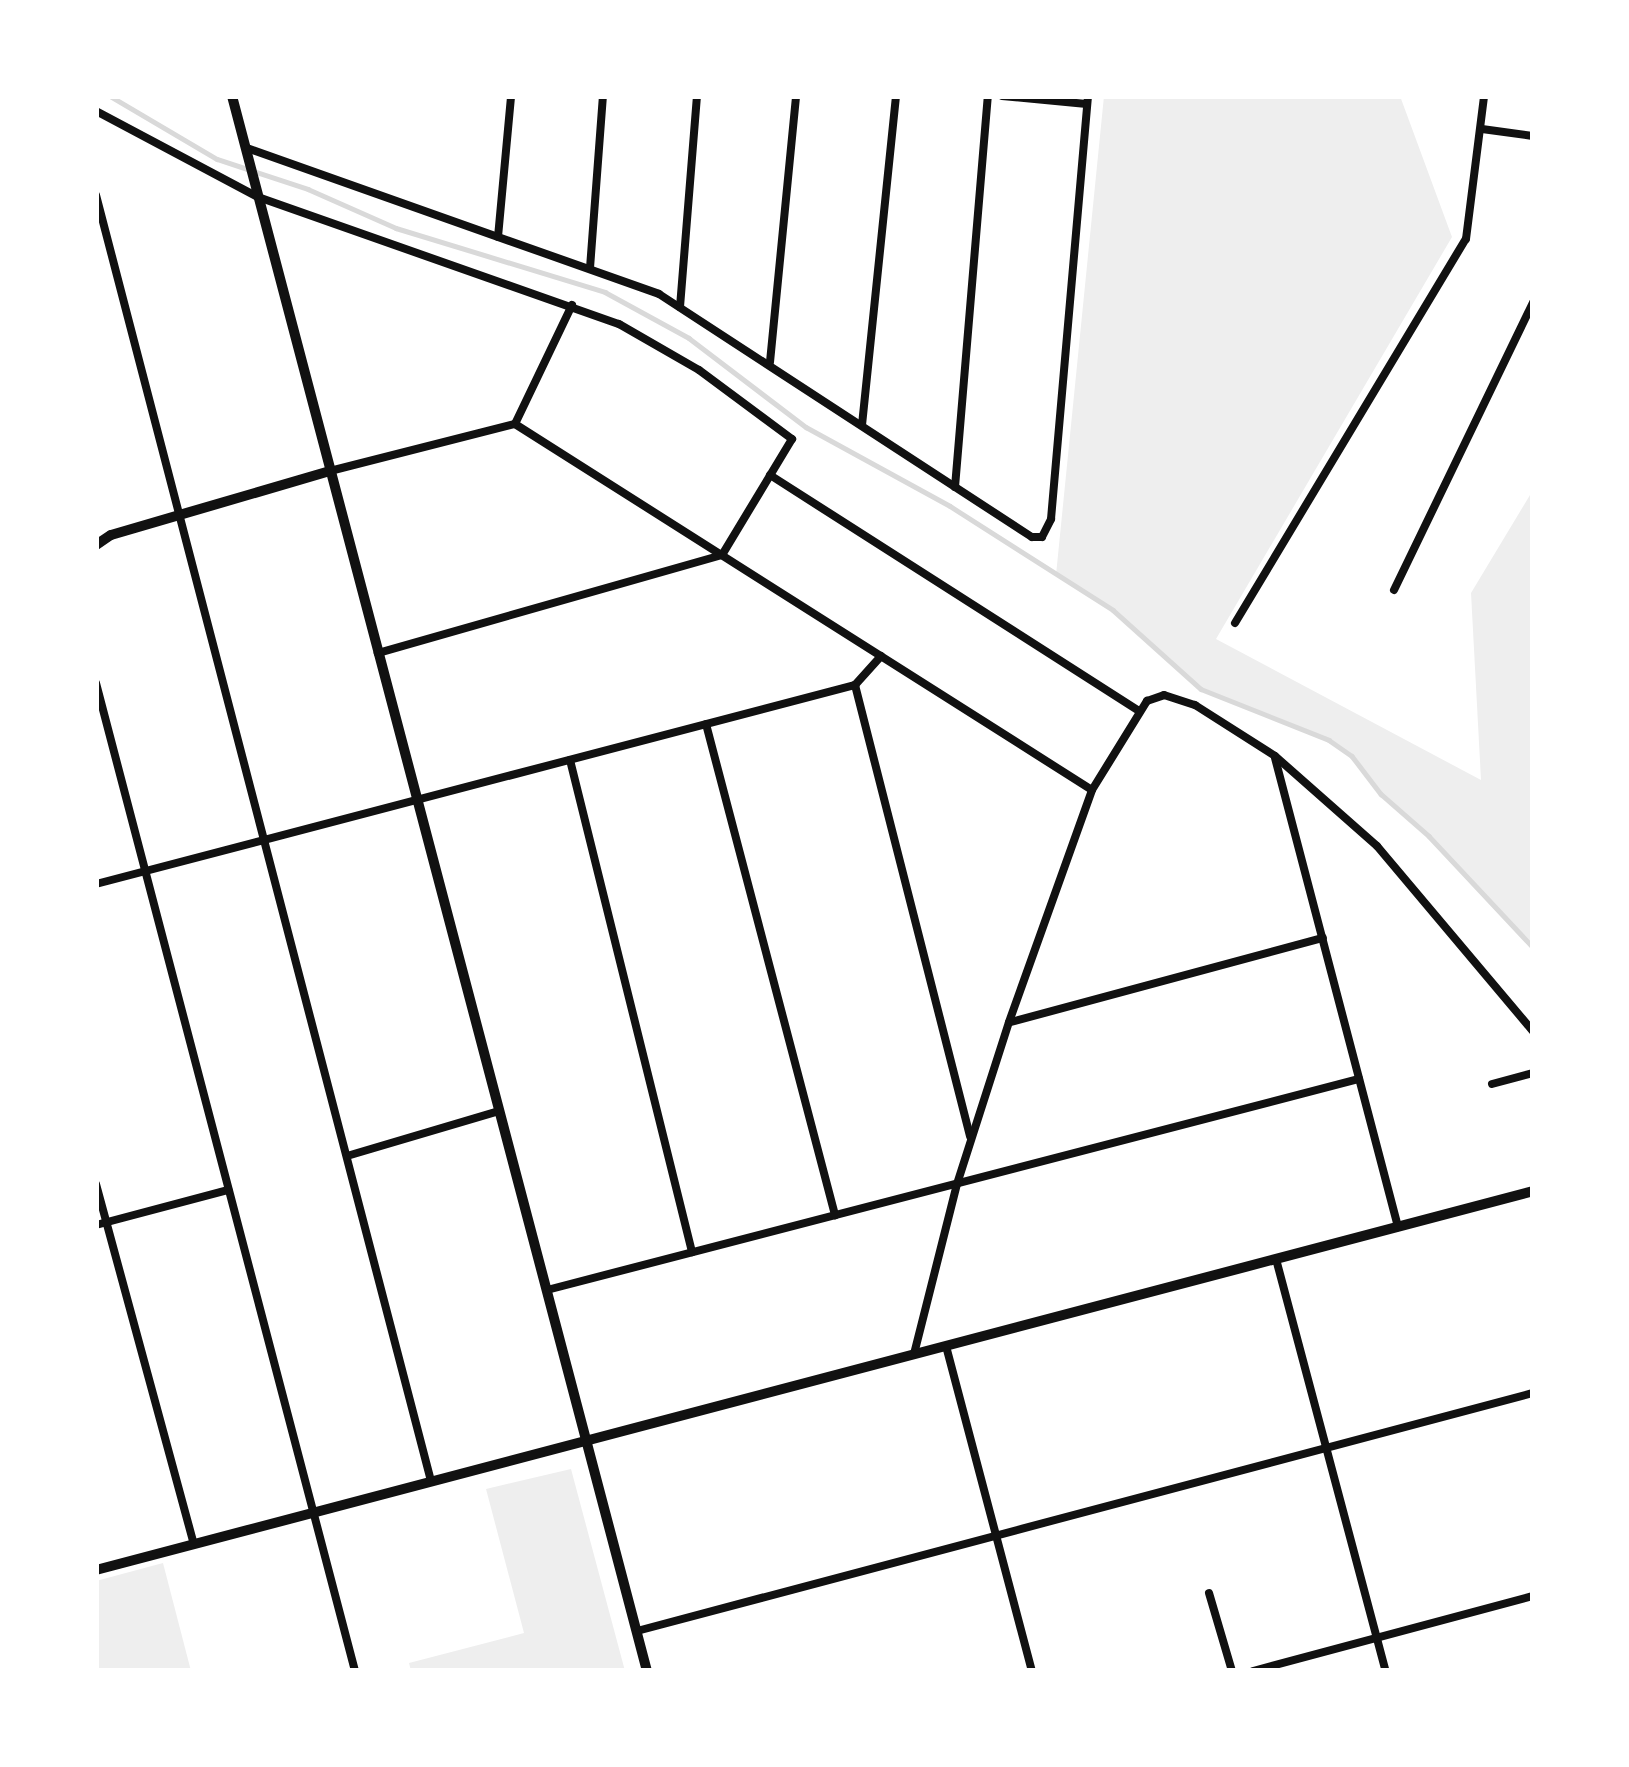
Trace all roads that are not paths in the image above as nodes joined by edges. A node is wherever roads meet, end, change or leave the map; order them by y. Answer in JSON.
{"nodes":[{"id":1,"x":232,"y":96,"type":"edge"},
{"id":2,"x":511,"y":96,"type":"edge"},
{"id":3,"x":603,"y":96,"type":"edge"},
{"id":4,"x":698,"y":96,"type":"edge"},
{"id":5,"x":796,"y":96,"type":"edge"},
{"id":6,"x":896,"y":96,"type":"edge"},
{"id":7,"x":988,"y":96,"type":"edge"},
{"id":8,"x":1002,"y":96,"type":"edge"},
{"id":9,"x":1484,"y":96,"type":"edge"},
{"id":10,"x":1088,"y":100,"type":"edge"},
{"id":11,"x":96,"y":111,"type":"edge"},
{"id":12,"x":1481,"y":129,"type":"junction"},
{"id":13,"x":1533,"y":136,"type":"edge"},
{"id":14,"x":247,"y":152,"type":"junction"},
{"id":15,"x":256,"y":192,"type":"junction"},
{"id":16,"x":96,"y":194,"type":"edge"},
{"id":17,"x":498,"y":237,"type":"junction"},
{"id":18,"x":590,"y":268,"type":"junction"},
{"id":19,"x":1533,"y":302,"type":"edge"},
{"id":20,"x":572,"y":304,"type":"junction"},
{"id":21,"x":680,"y":307,"type":"junction"},
{"id":22,"x":770,"y":362,"type":"junction"},
{"id":23,"x":514,"y":424,"type":"junction"},
{"id":24,"x":862,"y":425,"type":"junction"},
{"id":25,"x":330,"y":471,"type":"junction"},
{"id":26,"x":770,"y":475,"type":"junction"},
{"id":27,"x":955,"y":487,"type":"junction"},
{"id":28,"x":179,"y":515,"type":"junction"},
{"id":29,"x":96,"y":545,"type":"edge"},
{"id":30,"x":722,"y":555,"type":"junction"},
{"id":31,"x":1394,"y":590,"type":"dead end"},
{"id":32,"x":1235,"y":623,"type":"dead end"},
{"id":33,"x":378,"y":653,"type":"junction"},
{"id":34,"x":881,"y":656,"type":"junction"},
{"id":35,"x":96,"y":683,"type":"edge"},
{"id":36,"x":855,"y":685,"type":"junction"},
{"id":37,"x":1136,"y":710,"type":"junction"},
{"id":38,"x":706,"y":724,"type":"junction"},
{"id":39,"x":1275,"y":757,"type":"junction"},
{"id":40,"x":570,"y":760,"type":"junction"},
{"id":41,"x":1092,"y":790,"type":"junction"},
{"id":42,"x":417,"y":800,"type":"junction"},
{"id":43,"x":264,"y":840,"type":"junction"},
{"id":44,"x":145,"y":871,"type":"junction"},
{"id":45,"x":96,"y":884,"type":"edge"},
{"id":46,"x":1322,"y":938,"type":"junction"},
{"id":47,"x":1009,"y":1022,"type":"junction"},
{"id":48,"x":1533,"y":1031,"type":"edge"},
{"id":49,"x":1533,"y":1073,"type":"edge"},
{"id":50,"x":1360,"y":1079,"type":"junction"},
{"id":51,"x":1492,"y":1084,"type":"dead end"},
{"id":52,"x":500,"y":1112,"type":"junction"},
{"id":53,"x":971,"y":1139,"type":"junction"},
{"id":54,"x":346,"y":1156,"type":"junction"},
{"id":55,"x":96,"y":1184,"type":"edge"},
{"id":56,"x":957,"y":1184,"type":"junction"},
{"id":57,"x":228,"y":1190,"type":"junction"},
{"id":58,"x":1533,"y":1191,"type":"edge"},
{"id":59,"x":835,"y":1215,"type":"junction"},
{"id":60,"x":101,"y":1224,"type":"edge"},
{"id":61,"x":1398,"y":1227,"type":"junction"},
{"id":62,"x":692,"y":1252,"type":"junction"},
{"id":63,"x":1276,"y":1259,"type":"junction"},
{"id":64,"x":547,"y":1290,"type":"junction"},
{"id":65,"x":946,"y":1346,"type":"junction"},
{"id":66,"x":914,"y":1354,"type":"junction"},
{"id":67,"x":1533,"y":1393,"type":"edge"},
{"id":68,"x":586,"y":1441,"type":"junction"},
{"id":69,"x":1326,"y":1448,"type":"junction"},
{"id":70,"x":431,"y":1481,"type":"junction"},
{"id":71,"x":313,"y":1513,"type":"junction"},
{"id":72,"x":996,"y":1535,"type":"junction"},
{"id":73,"x":194,"y":1544,"type":"junction"},
{"id":74,"x":96,"y":1570,"type":"edge"},
{"id":75,"x":1209,"y":1593,"type":"dead end"},
{"id":76,"x":1533,"y":1596,"type":"edge"},
{"id":77,"x":637,"y":1631,"type":"junction"},
{"id":78,"x":1377,"y":1638,"type":"junction"},
{"id":79,"x":355,"y":1671,"type":"edge"},
{"id":80,"x":647,"y":1671,"type":"edge"},
{"id":81,"x":1032,"y":1671,"type":"edge"},
{"id":82,"x":1232,"y":1671,"type":"edge"},
{"id":83,"x":1253,"y":1671,"type":"edge"},
{"id":84,"x":1386,"y":1671,"type":"edge"}],
"edges":[{"from":1,"to":14,"type":"street"},
{"from":2,"to":17,"type":"street"},
{"from":3,"to":18,"type":"street"},
{"from":4,"to":21,"type":"street"},
{"from":5,"to":22,"type":"street"},
{"from":6,"to":24,"type":"street"},
{"from":7,"to":27,"type":"street"},
{"from":8,"to":10,"type":"street"},
{"from":9,"to":12,"type":"street"},
{"from":10,"to":27,"type":"street"},
{"from":11,"to":15,"type":"street"},
{"from":12,"to":13,"type":"street"},
{"from":12,"to":32,"type":"street"},
{"from":14,"to":15,"type":"street"},
{"from":14,"to":17,"type":"street"},
{"from":15,"to":20,"type":"street"},
{"from":15,"to":25,"type":"street"},
{"from":16,"to":28,"type":"street"},
{"from":17,"to":18,"type":"street"},
{"from":18,"to":21,"type":"street"},
{"from":19,"to":31,"type":"street"},
{"from":20,"to":23,"type":"street"},
{"from":20,"to":26,"type":"street"},
{"from":21,"to":22,"type":"street"},
{"from":22,"to":24,"type":"street"},
{"from":23,"to":25,"type":"street"},
{"from":23,"to":30,"type":"street"},
{"from":24,"to":27,"type":"street"},
{"from":25,"to":28,"type":"street"},
{"from":25,"to":33,"type":"street"},
{"from":26,"to":30,"type":"street"},
{"from":26,"to":37,"type":"street"},
{"from":28,"to":29,"type":"street"},
{"from":28,"to":43,"type":"street"},
{"from":30,"to":33,"type":"street"},
{"from":30,"to":34,"type":"street"},
{"from":33,"to":42,"type":"street"},
{"from":34,"to":36,"type":"street"},
{"from":34,"to":41,"type":"street"},
{"from":35,"to":44,"type":"street"},
{"from":36,"to":38,"type":"street"},
{"from":36,"to":53,"type":"street"},
{"from":37,"to":39,"type":"street"},
{"from":37,"to":41,"type":"street"},
{"from":38,"to":40,"type":"street"},
{"from":38,"to":59,"type":"street"},
{"from":39,"to":46,"type":"street"},
{"from":39,"to":48,"type":"street"},
{"from":40,"to":42,"type":"street"},
{"from":40,"to":62,"type":"street"},
{"from":41,"to":47,"type":"street"},
{"from":42,"to":43,"type":"street"},
{"from":42,"to":52,"type":"street"},
{"from":43,"to":44,"type":"street"},
{"from":43,"to":54,"type":"street"},
{"from":44,"to":45,"type":"street"},
{"from":44,"to":57,"type":"street"},
{"from":46,"to":47,"type":"street"},
{"from":46,"to":50,"type":"street"},
{"from":47,"to":53,"type":"street"},
{"from":49,"to":51,"type":"street"},
{"from":50,"to":56,"type":"street"},
{"from":50,"to":61,"type":"street"},
{"from":52,"to":54,"type":"street"},
{"from":52,"to":64,"type":"street"},
{"from":53,"to":56,"type":"street"},
{"from":54,"to":70,"type":"street"},
{"from":55,"to":60,"type":"street"},
{"from":56,"to":59,"type":"street"},
{"from":56,"to":66,"type":"street"},
{"from":57,"to":60,"type":"street"},
{"from":57,"to":71,"type":"street"},
{"from":58,"to":61,"type":"street"},
{"from":59,"to":62,"type":"street"},
{"from":60,"to":73,"type":"street"},
{"from":61,"to":63,"type":"street"},
{"from":62,"to":64,"type":"street"},
{"from":63,"to":65,"type":"street"},
{"from":63,"to":69,"type":"street"},
{"from":64,"to":68,"type":"street"},
{"from":65,"to":66,"type":"street"},
{"from":65,"to":72,"type":"street"},
{"from":66,"to":68,"type":"street"},
{"from":67,"to":69,"type":"street"},
{"from":68,"to":70,"type":"street"},
{"from":68,"to":77,"type":"street"},
{"from":69,"to":72,"type":"street"},
{"from":69,"to":78,"type":"street"},
{"from":70,"to":71,"type":"street"},
{"from":71,"to":73,"type":"street"},
{"from":71,"to":79,"type":"street"},
{"from":72,"to":77,"type":"street"},
{"from":72,"to":81,"type":"street"},
{"from":73,"to":74,"type":"street"},
{"from":75,"to":82,"type":"street"},
{"from":76,"to":78,"type":"street"},
{"from":77,"to":80,"type":"street"},
{"from":78,"to":83,"type":"street"},
{"from":78,"to":84,"type":"street"}]}
